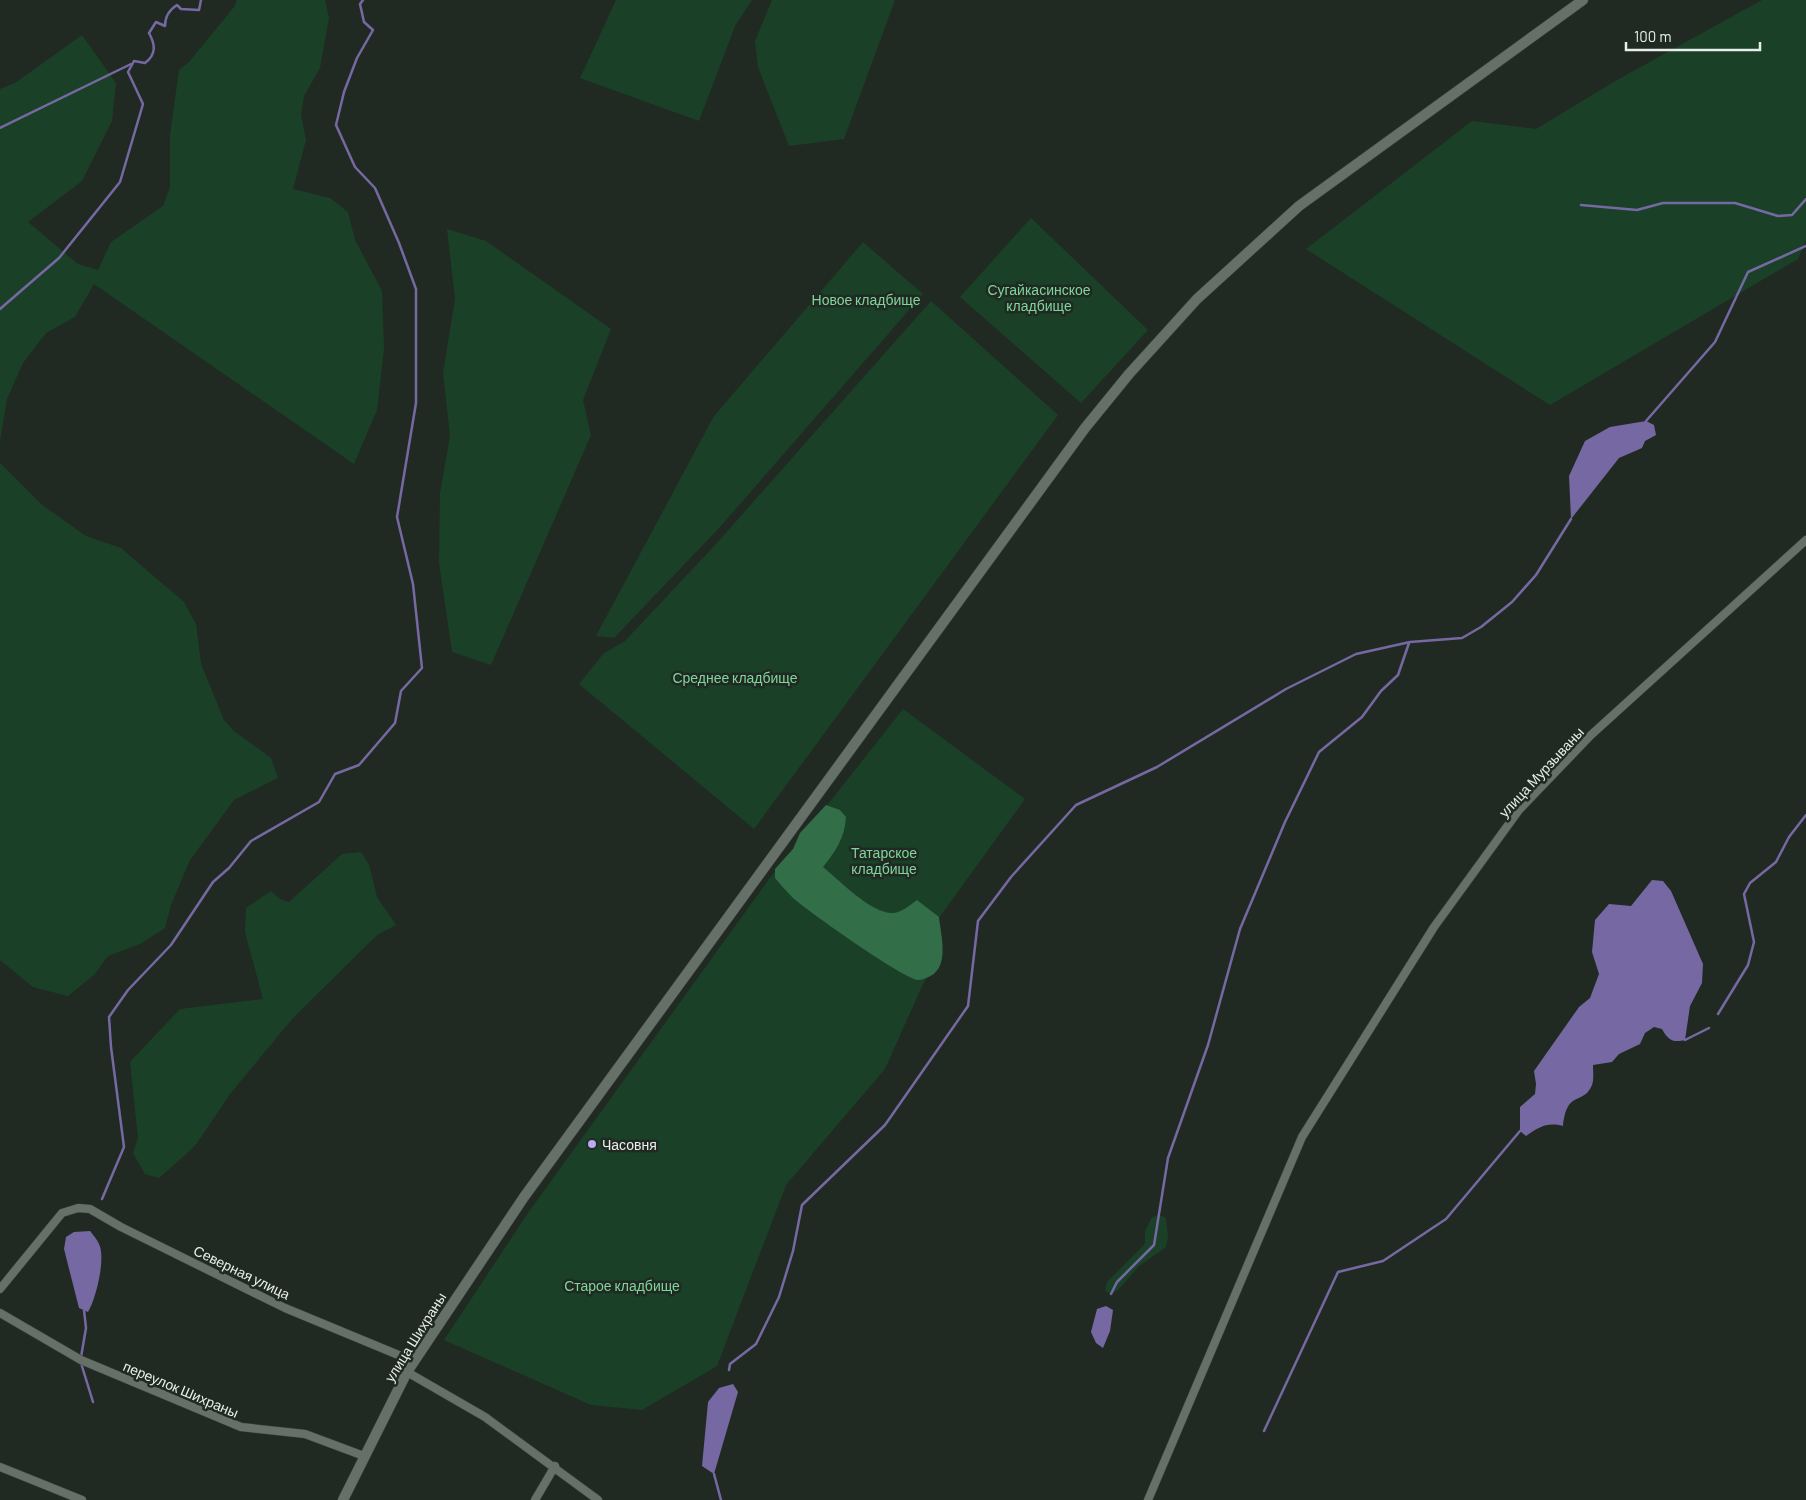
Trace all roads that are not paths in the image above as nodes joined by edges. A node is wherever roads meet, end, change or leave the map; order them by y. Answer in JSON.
{"nodes":[{"id":1,"x":1583,"y":0,"type":"edge"},
{"id":2,"x":1806,"y":540,"type":"edge"},
{"id":3,"x":0,"y":1289,"type":"edge"},
{"id":4,"x":0,"y":1313,"type":"edge"},
{"id":5,"x":413,"y":1361,"type":"junction"},
{"id":6,"x":407,"y":1372,"type":"junction"},
{"id":7,"x":364,"y":1456,"type":"junction"},
{"id":8,"x":0,"y":1466,"type":"edge"},
{"id":9,"x":555,"y":1466,"type":"junction"},
{"id":10,"x":82,"y":1500,"type":"edge"},
{"id":11,"x":343,"y":1500,"type":"edge"},
{"id":12,"x":535,"y":1500,"type":"edge"},
{"id":13,"x":598,"y":1500,"type":"edge"},
{"id":14,"x":1148,"y":1500,"type":"edge"}],
"edges":[{"from":1,"to":5,"type":"street","name":"улица Шихраны"},
{"from":2,"to":14,"type":"street","name":"улица Мурзываны"},
{"from":3,"to":5,"type":"street","name":"Северная улица"},
{"from":4,"to":7,"type":"street","name":"переулок Шихраны"},
{"from":5,"to":6,"type":"street","name":"улица Шихраны"},
{"from":6,"to":7,"type":"street","name":"улица Шихраны"},
{"from":6,"to":9,"type":"street"},
{"from":7,"to":11,"type":"street","name":"улица Шихраны"},
{"from":8,"to":10,"type":"street"},
{"from":9,"to":12,"type":"street"},
{"from":9,"to":13,"type":"street"}]}
